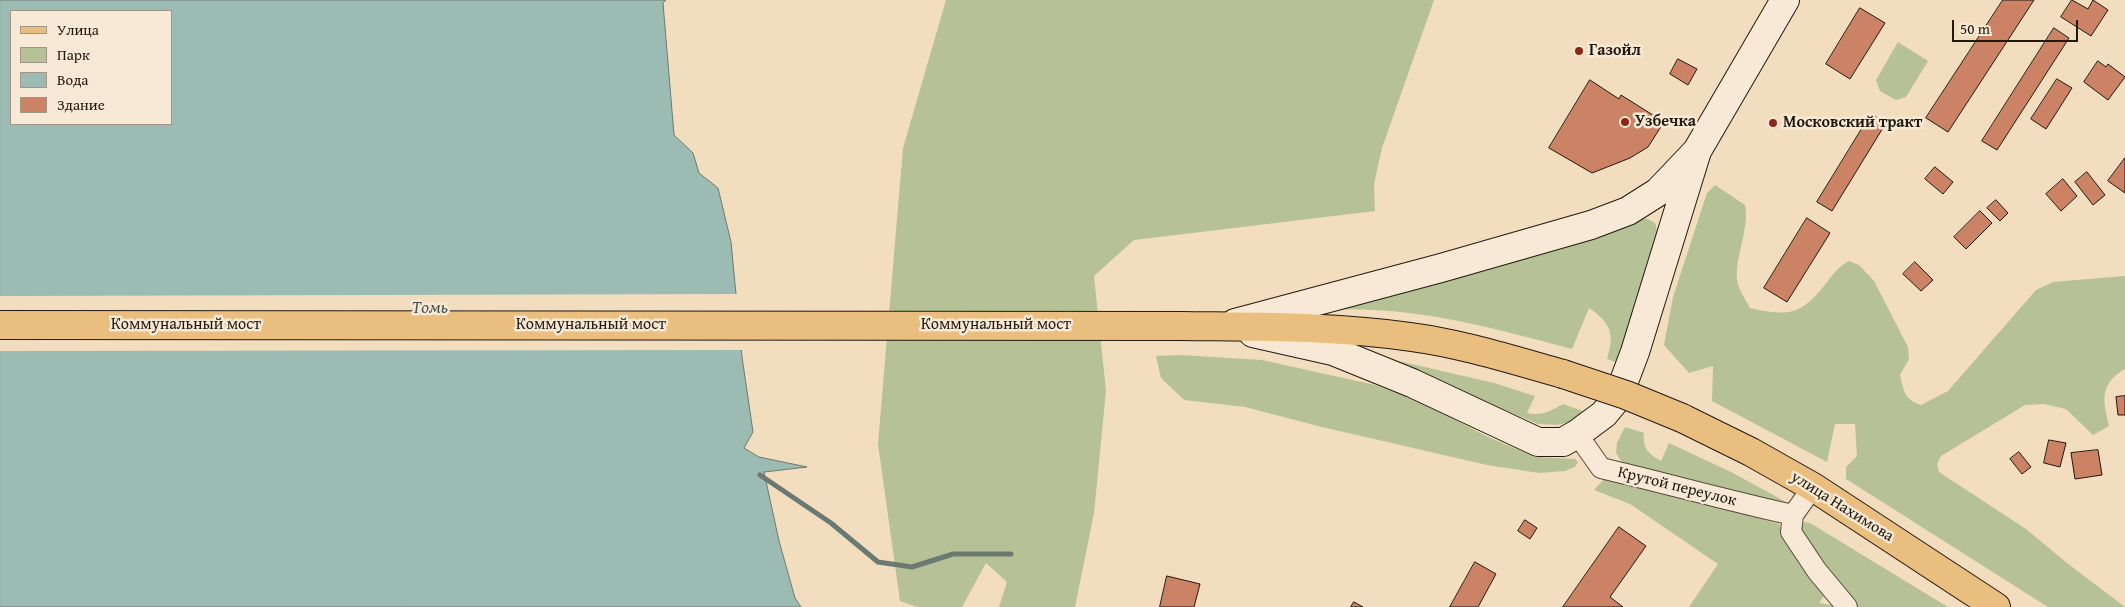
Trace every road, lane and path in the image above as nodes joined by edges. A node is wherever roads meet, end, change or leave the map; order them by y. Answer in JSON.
{"nodes":[{"id":1,"x":1785,"y":0,"type":"edge"},
{"id":2,"x":1697,"y":151,"type":"junction"},
{"id":3,"x":0,"y":325,"type":"edge"},
{"id":4,"x":1219,"y":326,"type":"junction"},
{"id":5,"x":1563,"y":374,"type":"joint"},
{"id":6,"x":1577,"y":434,"type":"junction"},
{"id":7,"x":1813,"y":487,"type":"junction"},
{"id":8,"x":1794,"y":515,"type":"junction"},
{"id":9,"x":1847,"y":607,"type":"edge"},
{"id":10,"x":1996,"y":607,"type":"edge"}],
"edges":[{"from":1,"to":2,"type":"main road"},
{"from":2,"to":4,"type":"main road"},
{"from":2,"to":6,"type":"main road"},
{"from":3,"to":4,"type":"main road","name":"Коммунальный мост"},
{"from":4,"to":5,"type":"main road","name":"Коммунальный мост"},
{"from":4,"to":6,"type":"main road"},
{"from":5,"to":7,"type":"main road","name":"улица Нахимова","bridge":true},
{"from":6,"to":8,"type":"street","name":"Крутой переулок"},
{"from":7,"to":8,"type":"street"},
{"from":7,"to":10,"type":"main road","name":"улица Нахимова"},
{"from":8,"to":9,"type":"street"}]}
